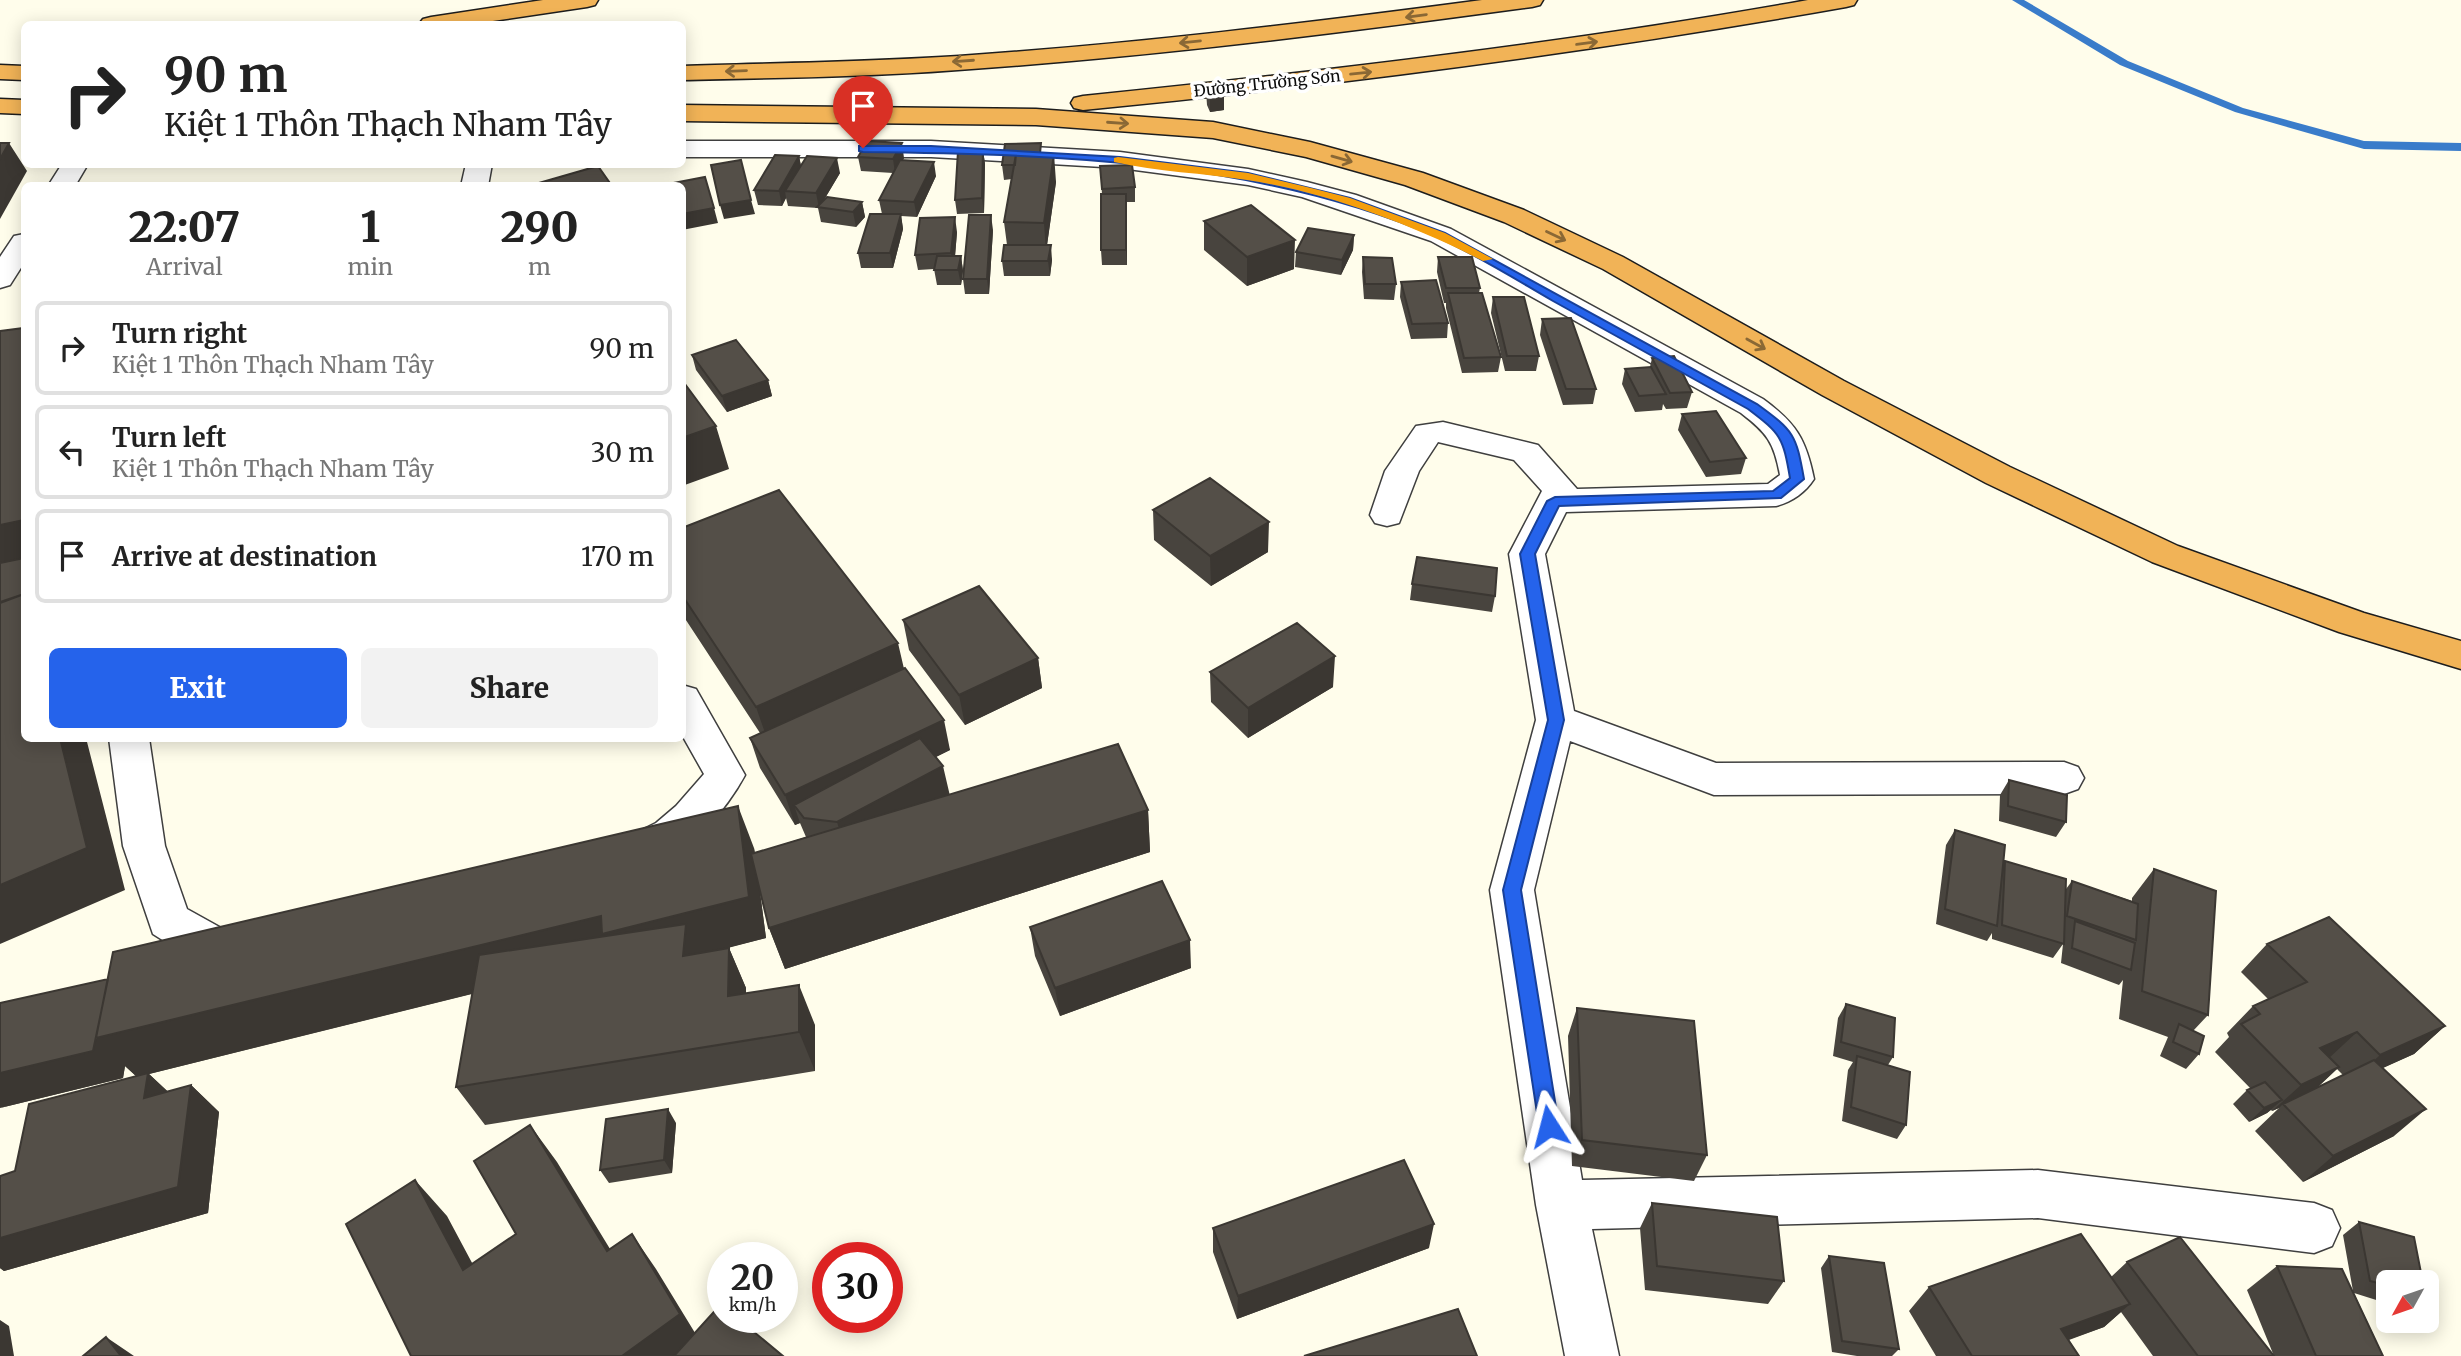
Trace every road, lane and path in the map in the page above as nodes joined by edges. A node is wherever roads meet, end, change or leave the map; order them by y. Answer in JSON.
{"nodes":[{"id":1,"x":587,"y":0,"type":"edge"},
{"id":2,"x":1532,"y":0,"type":"edge"},
{"id":3,"x":1846,"y":0,"type":"edge"},
{"id":4,"x":450,"y":21,"type":"edge"},
{"id":5,"x":0,"y":56,"type":"edge"},
{"id":6,"x":21,"y":56,"type":"edge"},
{"id":7,"x":0,"y":72,"type":"edge"},
{"id":8,"x":21,"y":73,"type":"edge"},
{"id":9,"x":686,"y":73,"type":"edge"},
{"id":10,"x":0,"y":106,"type":"edge"},
{"id":11,"x":21,"y":107,"type":"edge"},
{"id":12,"x":686,"y":112,"type":"edge"},
{"id":13,"x":686,"y":112,"type":"edge"},
{"id":14,"x":686,"y":149,"type":"edge"},
{"id":15,"x":21,"y":247,"type":"edge"},
{"id":16,"x":0,"y":279,"type":"edge"},
{"id":17,"x":1555,"y":501,"type":"junction"},
{"id":18,"x":1387,"y":515,"type":"dead end"},
{"id":19,"x":2461,"y":654,"type":"edge"},
{"id":20,"x":686,"y":706,"type":"edge"},
{"id":21,"x":1556,"y":720,"type":"junction"},
{"id":22,"x":130,"y":742,"type":"edge"},
{"id":23,"x":2064,"y":778,"type":"dead end"},
{"id":24,"x":607,"y":861,"type":"edge"},
{"id":25,"x":272,"y":950,"type":"edge"},
{"id":26,"x":1562,"y":1205,"type":"junction"},
{"id":27,"x":2314,"y":1228,"type":"dead end"},
{"id":28,"x":1592,"y":1356,"type":"edge"}],
"edges":[{"from":1,"to":4,"type":"highway"},
{"from":2,"to":9,"type":"highway","one_way":true},
{"from":12,"to":3,"type":"highway","name":"Đường Trường Sơn","one_way":true},
{"from":5,"to":6,"type":"highway"},
{"from":7,"to":8,"type":"highway"},
{"from":10,"to":11,"type":"highway"},
{"from":13,"to":19,"type":"highway","one_way":true},
{"from":14,"to":17,"type":"street"},
{"from":15,"to":16,"type":"street"},
{"from":17,"to":18,"type":"street"},
{"from":17,"to":21,"type":"street"},
{"from":20,"to":24,"type":"street"},
{"from":21,"to":23,"type":"street"},
{"from":21,"to":26,"type":"street"},
{"from":22,"to":25,"type":"street"},
{"from":26,"to":27,"type":"street"},
{"from":26,"to":28,"type":"street"}]}
